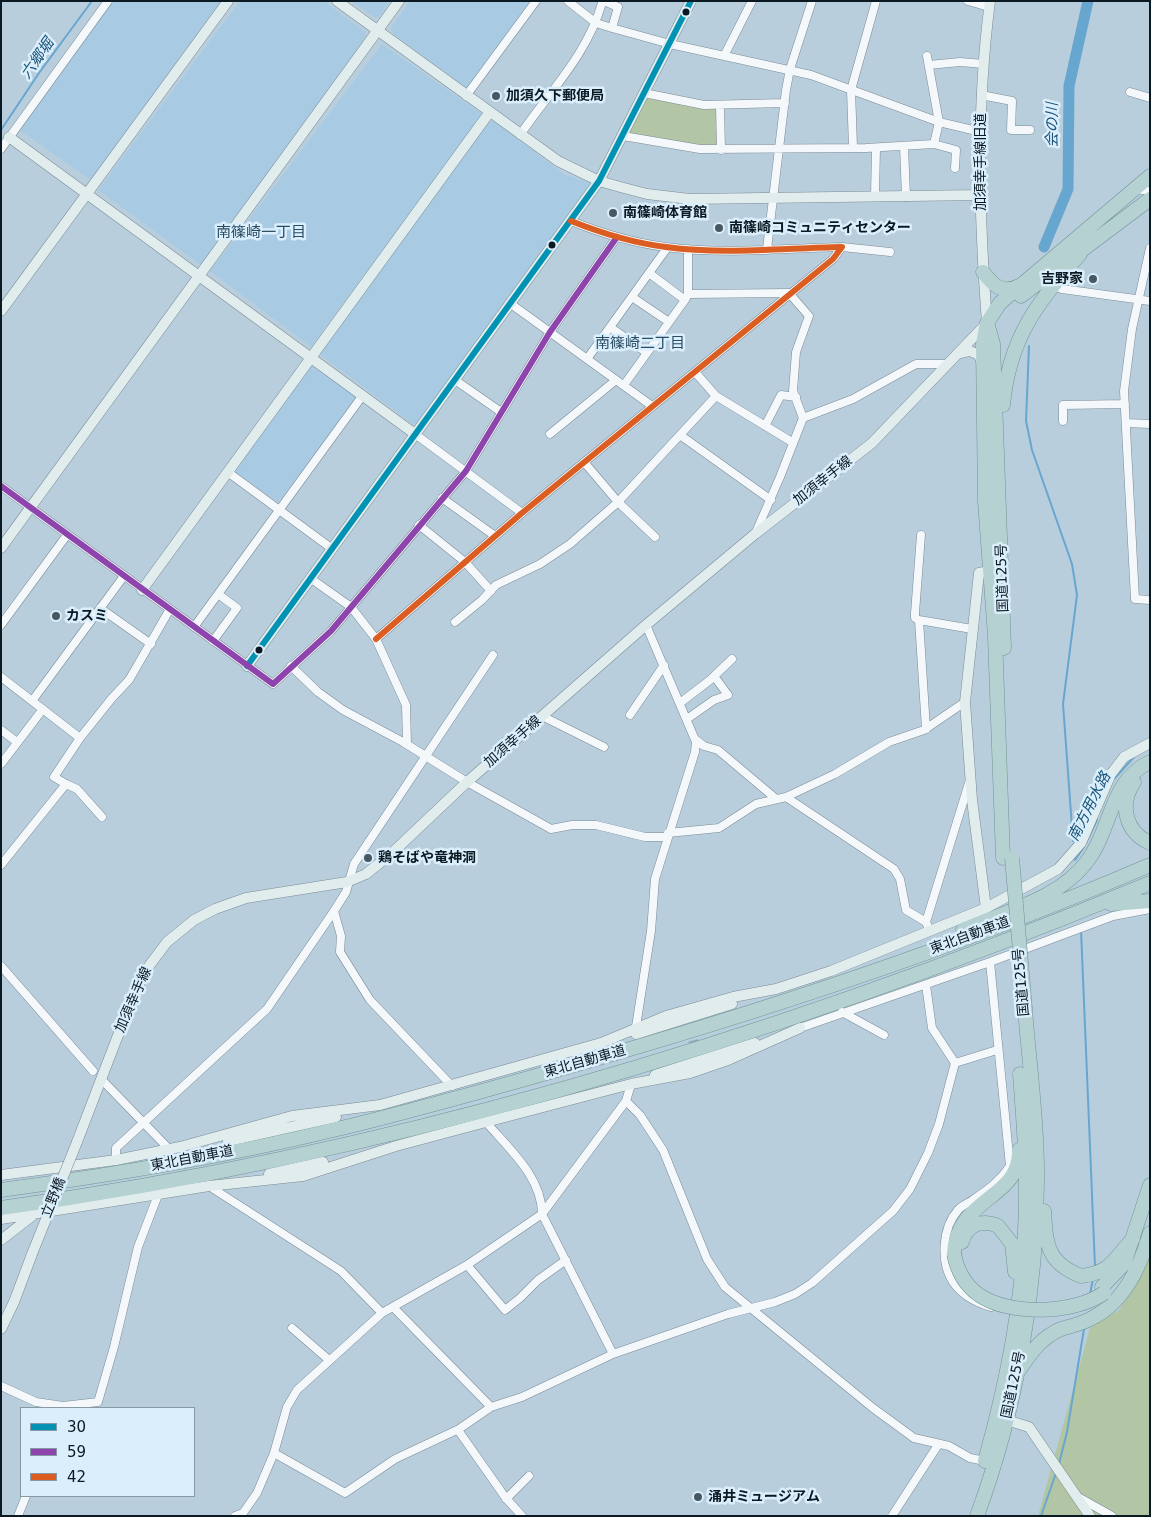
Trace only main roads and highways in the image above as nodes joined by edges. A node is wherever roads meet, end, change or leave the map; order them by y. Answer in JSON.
{"nodes":[{"id":1,"x":1150,"y":176,"type":"edge"},
{"id":2,"x":1150,"y":199,"type":"edge"},
{"id":3,"x":1080,"y":254,"type":"junction"},
{"id":4,"x":983,"y":272,"type":"road end"},
{"id":5,"x":1022,"y":284,"type":"junction"},
{"id":6,"x":987,"y":323,"type":"junction"},
{"id":7,"x":997,"y":571,"type":"junction"},
{"id":8,"x":1150,"y":762,"type":"edge"},
{"id":9,"x":1150,"y":769,"type":"edge"},
{"id":10,"x":1150,"y":843,"type":"edge"},
{"id":11,"x":1150,"y":865,"type":"edge"},
{"id":12,"x":1150,"y":883,"type":"edge"},
{"id":13,"x":1150,"y":901,"type":"edge"},
{"id":14,"x":1098,"y":905,"type":"junction"},
{"id":15,"x":883,"y":967,"type":"junction"},
{"id":16,"x":1020,"y":1009,"type":"junction"},
{"id":17,"x":1021,"y":1084,"type":"junction"},
{"id":18,"x":1037,"y":1168,"type":"junction"},
{"id":19,"x":1150,"y":1185,"type":"edge"},
{"id":20,"x":1,"y":1190,"type":"edge"},
{"id":21,"x":1,"y":1208,"type":"edge"},
{"id":22,"x":1150,"y":1217,"type":"edge"},
{"id":23,"x":1150,"y":1233,"type":"edge"},
{"id":24,"x":1132,"y":1239,"type":"junction"},
{"id":25,"x":957,"y":1254,"type":"junction"},
{"id":26,"x":1103,"y":1290,"type":"junction"},
{"id":27,"x":1019,"y":1296,"type":"junction"},
{"id":28,"x":1017,"y":1373,"type":"junction"},
{"id":29,"x":1002,"y":1418,"type":"junction"},
{"id":30,"x":968,"y":1516,"type":"edge"},
{"id":31,"x":977,"y":1516,"type":"edge"}],
"edges":[{"from":1,"to":5,"type":"highway","name":"国道125号"},
{"from":2,"to":3,"type":"highway"},
{"from":3,"to":6,"type":"highway"},
{"from":3,"to":7,"type":"highway"},
{"from":4,"to":5,"type":"highway"},
{"from":5,"to":6,"type":"highway","name":"国道125号"},
{"from":6,"to":7,"type":"highway","name":"国道125号"},
{"from":6,"to":7,"type":"highway","name":"国道125号"},
{"from":7,"to":16,"type":"highway","name":"国道125号"},
{"from":8,"to":15,"type":"highway"},
{"from":9,"to":10,"type":"highway"},
{"from":11,"to":15,"type":"highway","name":"東北自動車道"},
{"from":12,"to":14,"type":"highway","name":"東北自動車道"},
{"from":13,"to":14,"type":"highway"},
{"from":14,"to":21,"type":"highway","name":"東北自動車道"},
{"from":15,"to":20,"type":"highway","name":"東北自動車道"},
{"from":16,"to":17,"type":"highway","name":"国道125号"},
{"from":16,"to":18,"type":"highway","name":"国道125号"},
{"from":17,"to":25,"type":"highway"},
{"from":17,"to":27,"type":"highway","name":"国道125号"},
{"from":18,"to":24,"type":"highway"},
{"from":18,"to":28,"type":"highway","name":"国道125号"},
{"from":19,"to":24,"type":"highway"},
{"from":22,"to":26,"type":"highway"},
{"from":23,"to":28,"type":"highway"},
{"from":24,"to":26,"type":"highway"},
{"from":25,"to":26,"type":"highway","bridge":true},
{"from":25,"to":27,"type":"highway"},
{"from":27,"to":29,"type":"highway","name":"国道125号"},
{"from":28,"to":29,"type":"highway","name":"国道125号"},
{"from":29,"to":30,"type":"highway","name":"国道125号"},
{"from":29,"to":31,"type":"highway","name":"国道125号"}]}
